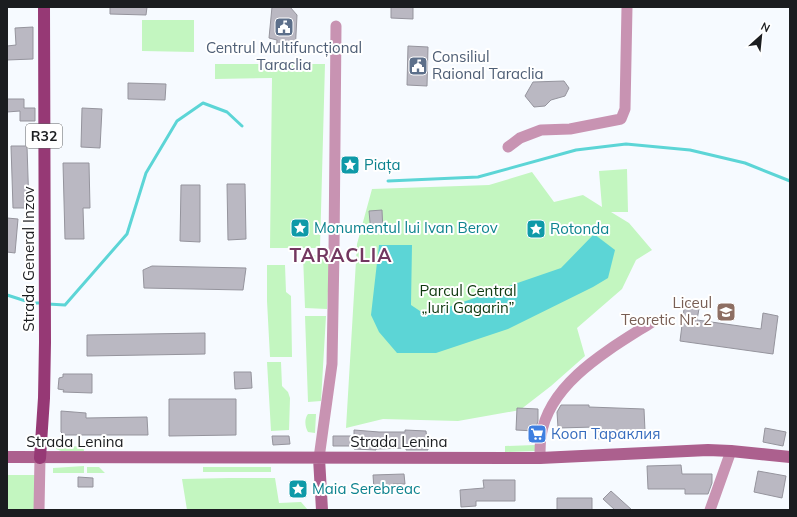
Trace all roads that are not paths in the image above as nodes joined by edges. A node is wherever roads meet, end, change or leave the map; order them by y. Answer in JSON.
{"nodes":[{"id":1,"x":44,"y":7,"type":"edge"},
{"id":2,"x":627,"y":7,"type":"edge"},
{"id":3,"x":336,"y":26,"type":"dead end"},
{"id":4,"x":508,"y":147,"type":"dead end"},
{"id":5,"x":652,"y":322,"type":"dead end"},
{"id":6,"x":731,"y":450,"type":"junction"},
{"id":7,"x":7,"y":457,"type":"edge"},
{"id":8,"x":790,"y":457,"type":"edge"},
{"id":9,"x":40,"y":458,"type":"junction"},
{"id":10,"x":319,"y":458,"type":"junction"},
{"id":11,"x":540,"y":458,"type":"junction"},
{"id":12,"x":39,"y":510,"type":"edge"},
{"id":13,"x":322,"y":510,"type":"edge"},
{"id":14,"x":710,"y":510,"type":"edge"}],
"edges":[{"from":1,"to":9,"type":"main road","name":"Strada General Inzov","number":"R32"},
{"from":2,"to":4,"type":"street"},
{"from":3,"to":10,"type":"street"},
{"from":5,"to":11,"type":"street"},
{"from":6,"to":8,"type":"street","name":"Strada Lenina"},
{"from":6,"to":11,"type":"street","name":"Strada Lenina"},
{"from":6,"to":14,"type":"street"},
{"from":7,"to":9,"type":"street","name":"Strada Lenina"},
{"from":9,"to":10,"type":"street","name":"Strada Lenina"},
{"from":9,"to":12,"type":"street","name":"Strada General Inzov"},
{"from":10,"to":11,"type":"street","name":"Strada Lenina"},
{"from":10,"to":13,"type":"street"}]}
